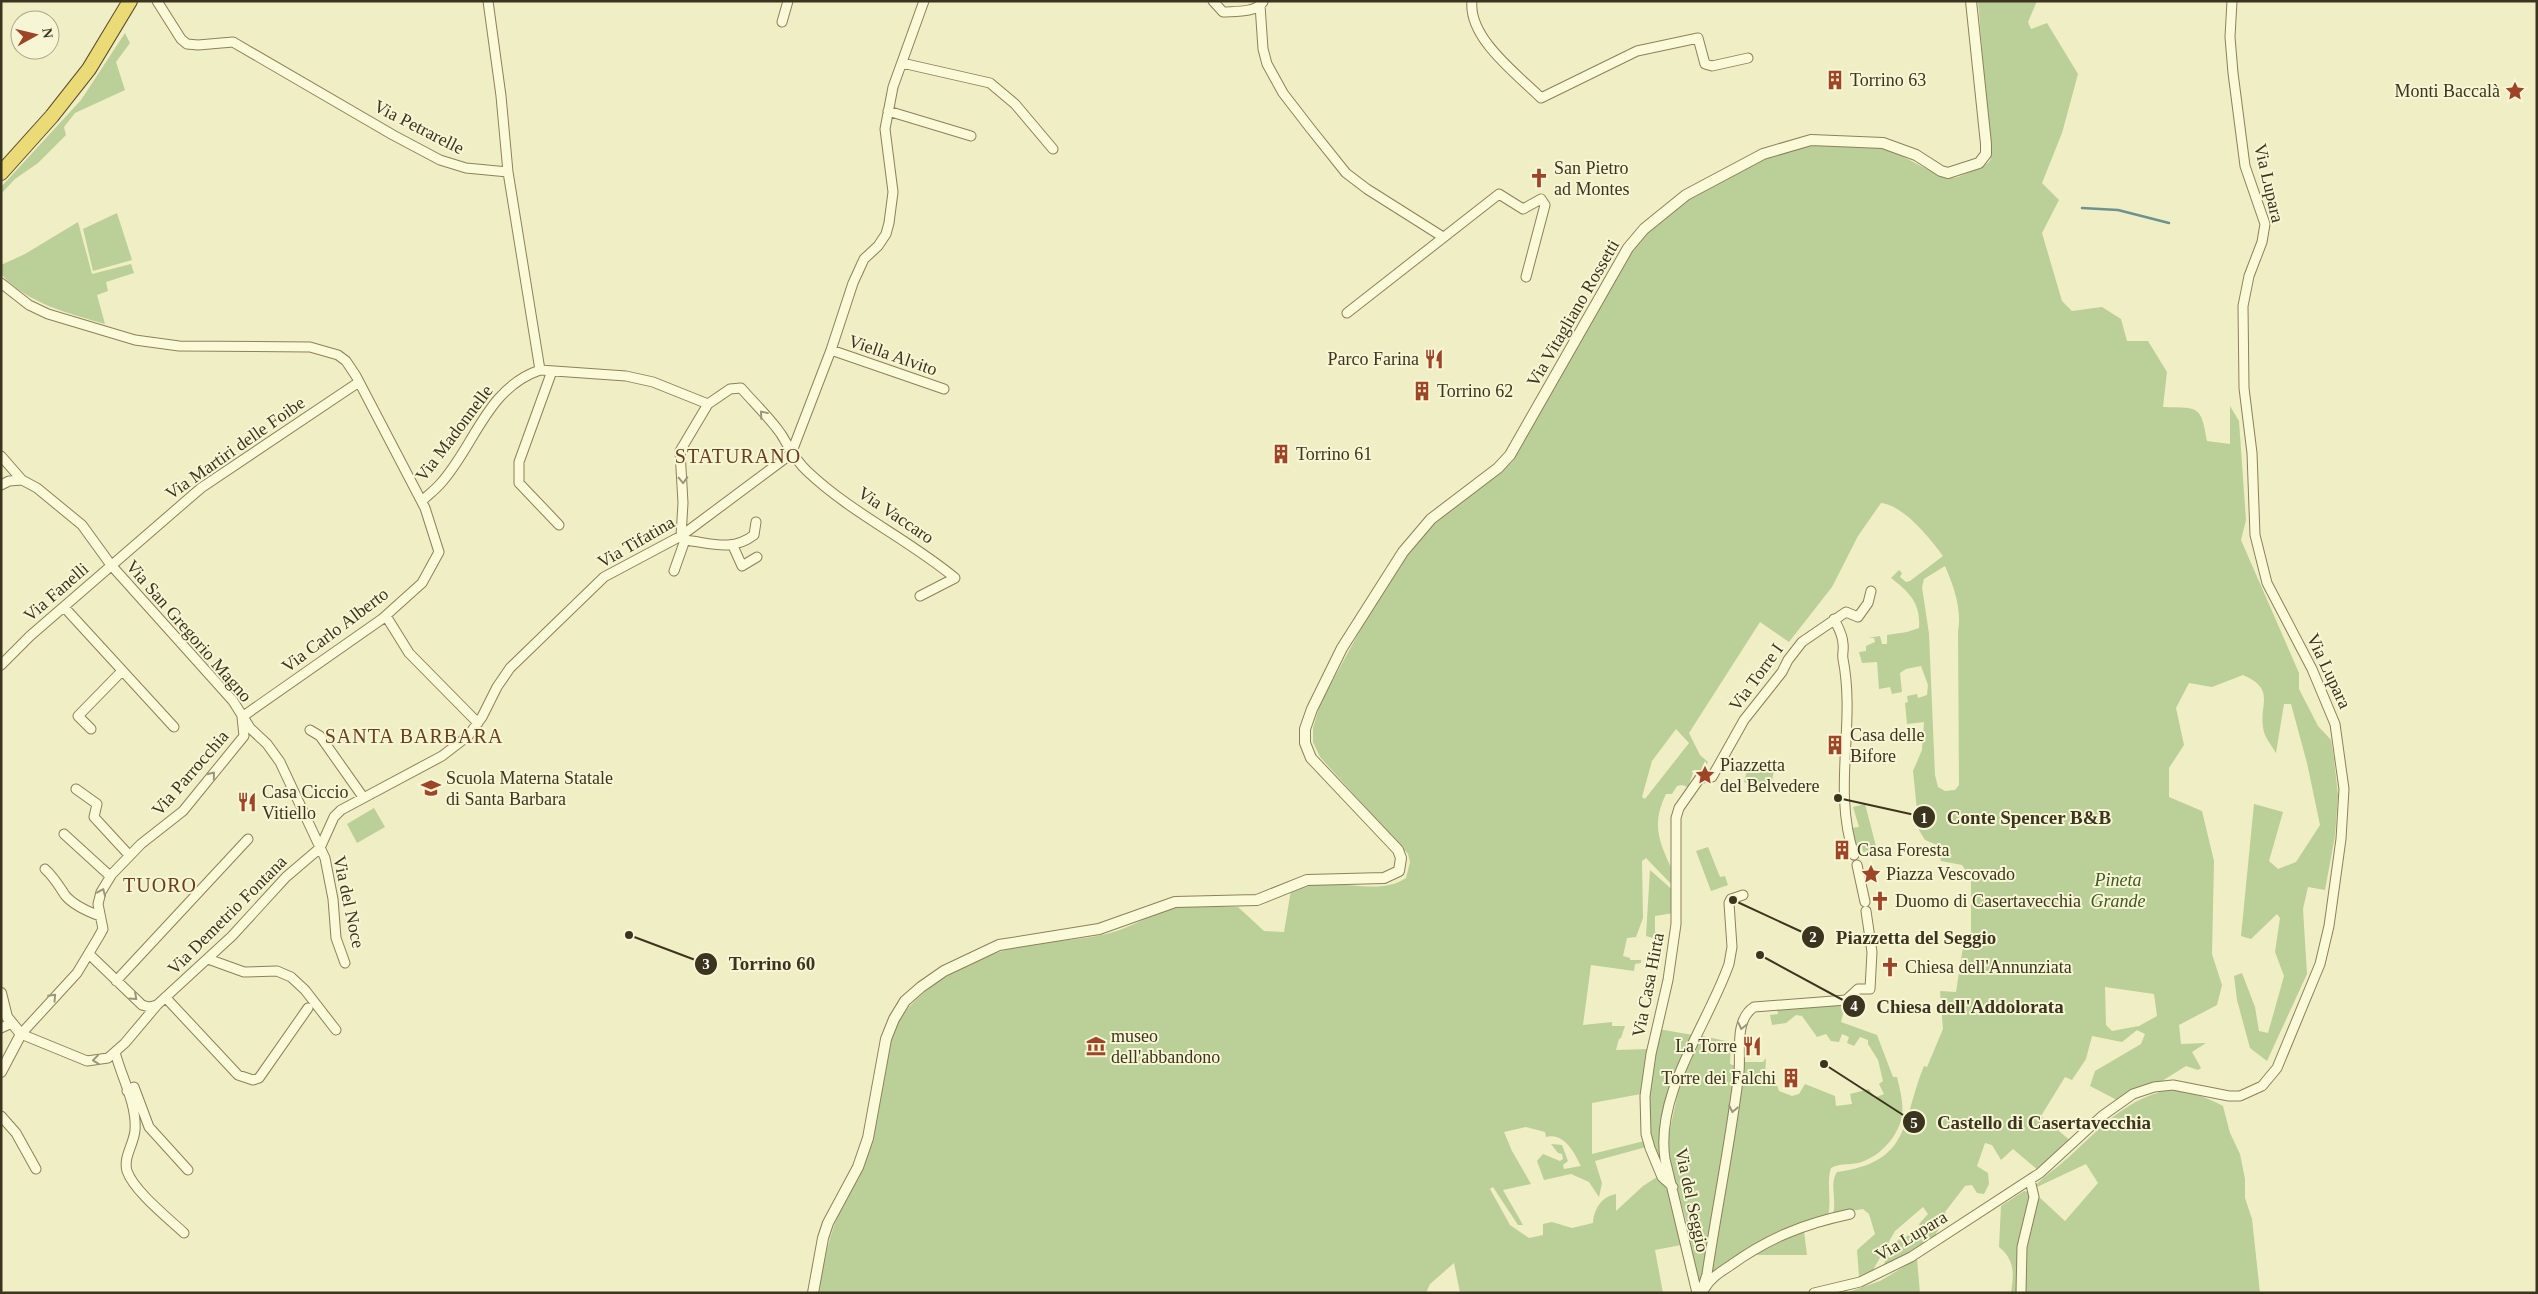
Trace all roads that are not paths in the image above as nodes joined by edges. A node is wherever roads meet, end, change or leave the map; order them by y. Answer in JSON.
{"nodes":[{"id":1,"x":130,"y":1,"type":"edge"},
{"id":2,"x":157,"y":1,"type":"edge"},
{"id":3,"x":488,"y":1,"type":"edge"},
{"id":4,"x":788,"y":1,"type":"edge"},
{"id":5,"x":924,"y":1,"type":"edge"},
{"id":6,"x":1213,"y":1,"type":"edge"},
{"id":7,"x":1472,"y":1,"type":"edge"},
{"id":8,"x":1971,"y":1,"type":"edge"},
{"id":9,"x":2232,"y":1,"type":"edge"},
{"id":10,"x":1262,"y":3,"type":"edge"},
{"id":11,"x":782,"y":22,"type":"dead end"},
{"id":12,"x":1748,"y":58,"type":"dead end"},
{"id":13,"x":902,"y":63,"type":"junction"},
{"id":14,"x":888,"y":111,"type":"junction"},
{"id":15,"x":971,"y":136,"type":"dead end"},
{"id":16,"x":1053,"y":149,"type":"dead end"},
{"id":17,"x":508,"y":172,"type":"junction"},
{"id":18,"x":1,"y":173,"type":"edge"},
{"id":19,"x":1443,"y":237,"type":"junction"},
{"id":20,"x":1526,"y":278,"type":"dead end"},
{"id":21,"x":1,"y":283,"type":"edge"},
{"id":22,"x":1346,"y":313,"type":"dead end"},
{"id":23,"x":831,"y":350,"type":"junction"},
{"id":24,"x":540,"y":370,"type":"junction"},
{"id":25,"x":552,"y":371,"type":"junction"},
{"id":26,"x":359,"y":382,"type":"junction"},
{"id":27,"x":944,"y":389,"type":"dead end"},
{"id":28,"x":708,"y":404,"type":"junction"},
{"id":29,"x":791,"y":454,"type":"junction"},
{"id":30,"x":1,"y":456,"type":"edge"},
{"id":31,"x":22,"y":480,"type":"junction"},
{"id":32,"x":1,"y":485,"type":"edge"},
{"id":33,"x":422,"y":501,"type":"junction"},
{"id":34,"x":756,"y":522,"type":"dead end"},
{"id":35,"x":559,"y":525,"type":"dead end"},
{"id":36,"x":683,"y":538,"type":"junction"},
{"id":37,"x":733,"y":546,"type":"junction"},
{"id":38,"x":757,"y":557,"type":"dead end"},
{"id":39,"x":112,"y":565,"type":"junction"},
{"id":40,"x":674,"y":570,"type":"dead end"},
{"id":41,"x":1872,"y":591,"type":"dead end"},
{"id":42,"x":920,"y":596,"type":"dead end"},
{"id":43,"x":64,"y":607,"type":"junction"},
{"id":44,"x":386,"y":616,"type":"junction"},
{"id":45,"x":1834,"y":619,"type":"junction"},
{"id":46,"x":1,"y":665,"type":"edge"},
{"id":47,"x":122,"y":671,"type":"junction"},
{"id":48,"x":242,"y":717,"type":"junction"},
{"id":49,"x":478,"y":723,"type":"junction"},
{"id":50,"x":174,"y":726,"type":"dead end"},
{"id":51,"x":91,"y":729,"type":"dead end"},
{"id":52,"x":310,"y":730,"type":"dead end"},
{"id":53,"x":1692,"y":786,"type":"joint"},
{"id":54,"x":76,"y":789,"type":"dead end"},
{"id":55,"x":363,"y":797,"type":"junction"},
{"id":56,"x":64,"y":834,"type":"dead end"},
{"id":57,"x":248,"y":839,"type":"dead end"},
{"id":58,"x":320,"y":848,"type":"junction"},
{"id":59,"x":129,"y":855,"type":"junction"},
{"id":60,"x":1854,"y":855,"type":"dead end"},
{"id":61,"x":1857,"y":865,"type":"dead end"},
{"id":62,"x":45,"y":869,"type":"dead end"},
{"id":63,"x":110,"y":876,"type":"junction"},
{"id":64,"x":1742,"y":895,"type":"dead end"},
{"id":65,"x":100,"y":916,"type":"junction"},
{"id":66,"x":89,"y":954,"type":"junction"},
{"id":67,"x":208,"y":959,"type":"junction"},
{"id":68,"x":345,"y":963,"type":"dead end"},
{"id":69,"x":116,"y":981,"type":"junction"},
{"id":70,"x":1,"y":994,"type":"edge"},
{"id":71,"x":166,"y":998,"type":"junction"},
{"id":72,"x":157,"y":1005,"type":"junction"},
{"id":73,"x":308,"y":1008,"type":"dead end"},
{"id":74,"x":12,"y":1023,"type":"junction"},
{"id":75,"x":1,"y":1028,"type":"edge"},
{"id":76,"x":336,"y":1030,"type":"dead end"},
{"id":77,"x":21,"y":1034,"type":"junction"},
{"id":78,"x":115,"y":1052,"type":"junction"},
{"id":79,"x":1,"y":1072,"type":"edge"},
{"id":80,"x":127,"y":1091,"type":"junction"},
{"id":81,"x":1,"y":1116,"type":"edge"},
{"id":82,"x":36,"y":1169,"type":"dead end"},
{"id":83,"x":188,"y":1170,"type":"dead end"},
{"id":84,"x":2030,"y":1180,"type":"junction"},
{"id":85,"x":1673,"y":1187,"type":"junction"},
{"id":86,"x":1850,"y":1214,"type":"dead end"},
{"id":87,"x":184,"y":1233,"type":"dead end"},
{"id":88,"x":813,"y":1293,"type":"edge"},
{"id":89,"x":1696,"y":1293,"type":"edge"},
{"id":90,"x":1702,"y":1293,"type":"edge"},
{"id":91,"x":1814,"y":1293,"type":"edge"},
{"id":92,"x":2021,"y":1293,"type":"edge"}],
"edges":[{"from":1,"to":18,"type":"highway"},
{"from":2,"to":17,"type":"street","name":"Via Petrarelle"},
{"from":3,"to":17,"type":"street"},
{"from":4,"to":11,"type":"street"},
{"from":5,"to":13,"type":"street"},
{"from":6,"to":10,"type":"street"},
{"from":7,"to":12,"type":"street"},
{"from":8,"to":88,"type":"street","name":"Via Vitagliano Rossetti"},
{"from":9,"to":84,"type":"street","name":"Via Lupara"},
{"from":10,"to":19,"type":"street"},
{"from":13,"to":14,"type":"street"},
{"from":13,"to":16,"type":"street"},
{"from":14,"to":15,"type":"street"},
{"from":14,"to":23,"type":"street"},
{"from":17,"to":24,"type":"street"},
{"from":19,"to":20,"type":"street"},
{"from":19,"to":22,"type":"street"},
{"from":21,"to":26,"type":"street","name":"Via Carlo Alberto"},
{"from":23,"to":27,"type":"street","name":"Viella Alvito"},
{"from":23,"to":29,"type":"street"},
{"from":24,"to":25,"type":"street"},
{"from":24,"to":33,"type":"street","name":"Via Madonnelle"},
{"from":25,"to":28,"type":"street"},
{"from":25,"to":35,"type":"street"},
{"from":26,"to":33,"type":"street","name":"Via Carlo Alberto"},
{"from":26,"to":39,"type":"street","name":"Via Martiri delle Foibe"},
{"from":29,"to":28,"type":"street","one_way":true},
{"from":28,"to":36,"type":"street","one_way":true},
{"from":29,"to":36,"type":"street","name":"Via Tifatina"},
{"from":29,"to":42,"type":"street","name":"Via Vaccaro"},
{"from":30,"to":31,"type":"street","name":"Via San Gregorio Magno"},
{"from":31,"to":32,"type":"street"},
{"from":31,"to":39,"type":"street","name":"Via San Gregorio Magno"},
{"from":33,"to":44,"type":"street","name":"Via Carlo Alberto"},
{"from":34,"to":37,"type":"street"},
{"from":36,"to":37,"type":"street"},
{"from":36,"to":40,"type":"street"},
{"from":36,"to":49,"type":"street","name":"Via Tifatina"},
{"from":37,"to":38,"type":"street"},
{"from":39,"to":43,"type":"street","name":"Via Fanelli"},
{"from":39,"to":48,"type":"street","name":"Via San Gregorio Magno"},
{"from":41,"to":45,"type":"street"},
{"from":43,"to":46,"type":"street","name":"Via Fanelli"},
{"from":43,"to":47,"type":"street"},
{"from":44,"to":48,"type":"street","name":"Via Carlo Alberto"},
{"from":44,"to":49,"type":"street"},
{"from":45,"to":53,"type":"street","name":"Via Torre I"},
{"from":45,"to":60,"type":"street"},
{"from":47,"to":50,"type":"street"},
{"from":47,"to":51,"type":"street"},
{"from":48,"to":58,"type":"street","name":"Via San Gregorio Magno"},
{"from":59,"to":48,"type":"street","name":"Via Parrocchia","one_way":true},
{"from":49,"to":55,"type":"street","name":"Via Tifatina"},
{"from":52,"to":55,"type":"street"},
{"from":53,"to":85,"type":"street","name":"Via Casa Hirta"},
{"from":54,"to":59,"type":"street"},
{"from":55,"to":58,"type":"street","name":"Via Tifatina"},
{"from":56,"to":63,"type":"street"},
{"from":57,"to":69,"type":"street"},
{"from":58,"to":67,"type":"street","name":"Via Demetrio Fontana"},
{"from":58,"to":68,"type":"street","name":"Via del Noce"},
{"from":59,"to":63,"type":"street","name":"Via Parrocchia"},
{"from":61,"to":90,"type":"street","one_way":true},
{"from":62,"to":65,"type":"street"},
{"from":65,"to":63,"type":"street","name":"Via Parrocchia","one_way":true},
{"from":64,"to":85,"type":"street","name":"Via del Seggio"},
{"from":65,"to":66,"type":"street","name":"Via Parrocchia"},
{"from":66,"to":69,"type":"street"},
{"from":77,"to":66,"type":"street","name":"Via Parrocchia","one_way":true},
{"from":67,"to":71,"type":"street","name":"Via Demetrio Fontana"},
{"from":67,"to":76,"type":"street"},
{"from":69,"to":72,"type":"street","one_way":true},
{"from":70,"to":74,"type":"street"},
{"from":71,"to":72,"type":"street","name":"Via Demetrio Fontana"},
{"from":71,"to":73,"type":"street"},
{"from":72,"to":78,"type":"street","name":"Via Demetrio Fontana"},
{"from":74,"to":75,"type":"street"},
{"from":74,"to":77,"type":"street"},
{"from":78,"to":77,"type":"street","one_way":true},
{"from":77,"to":79,"type":"street"},
{"from":78,"to":80,"type":"street"},
{"from":80,"to":83,"type":"street"},
{"from":80,"to":87,"type":"street"},
{"from":81,"to":82,"type":"street"},
{"from":84,"to":91,"type":"street","name":"Via Lupara"},
{"from":84,"to":92,"type":"street"},
{"from":85,"to":89,"type":"street","name":"Via del Seggio"},
{"from":86,"to":90,"type":"street"}]}
